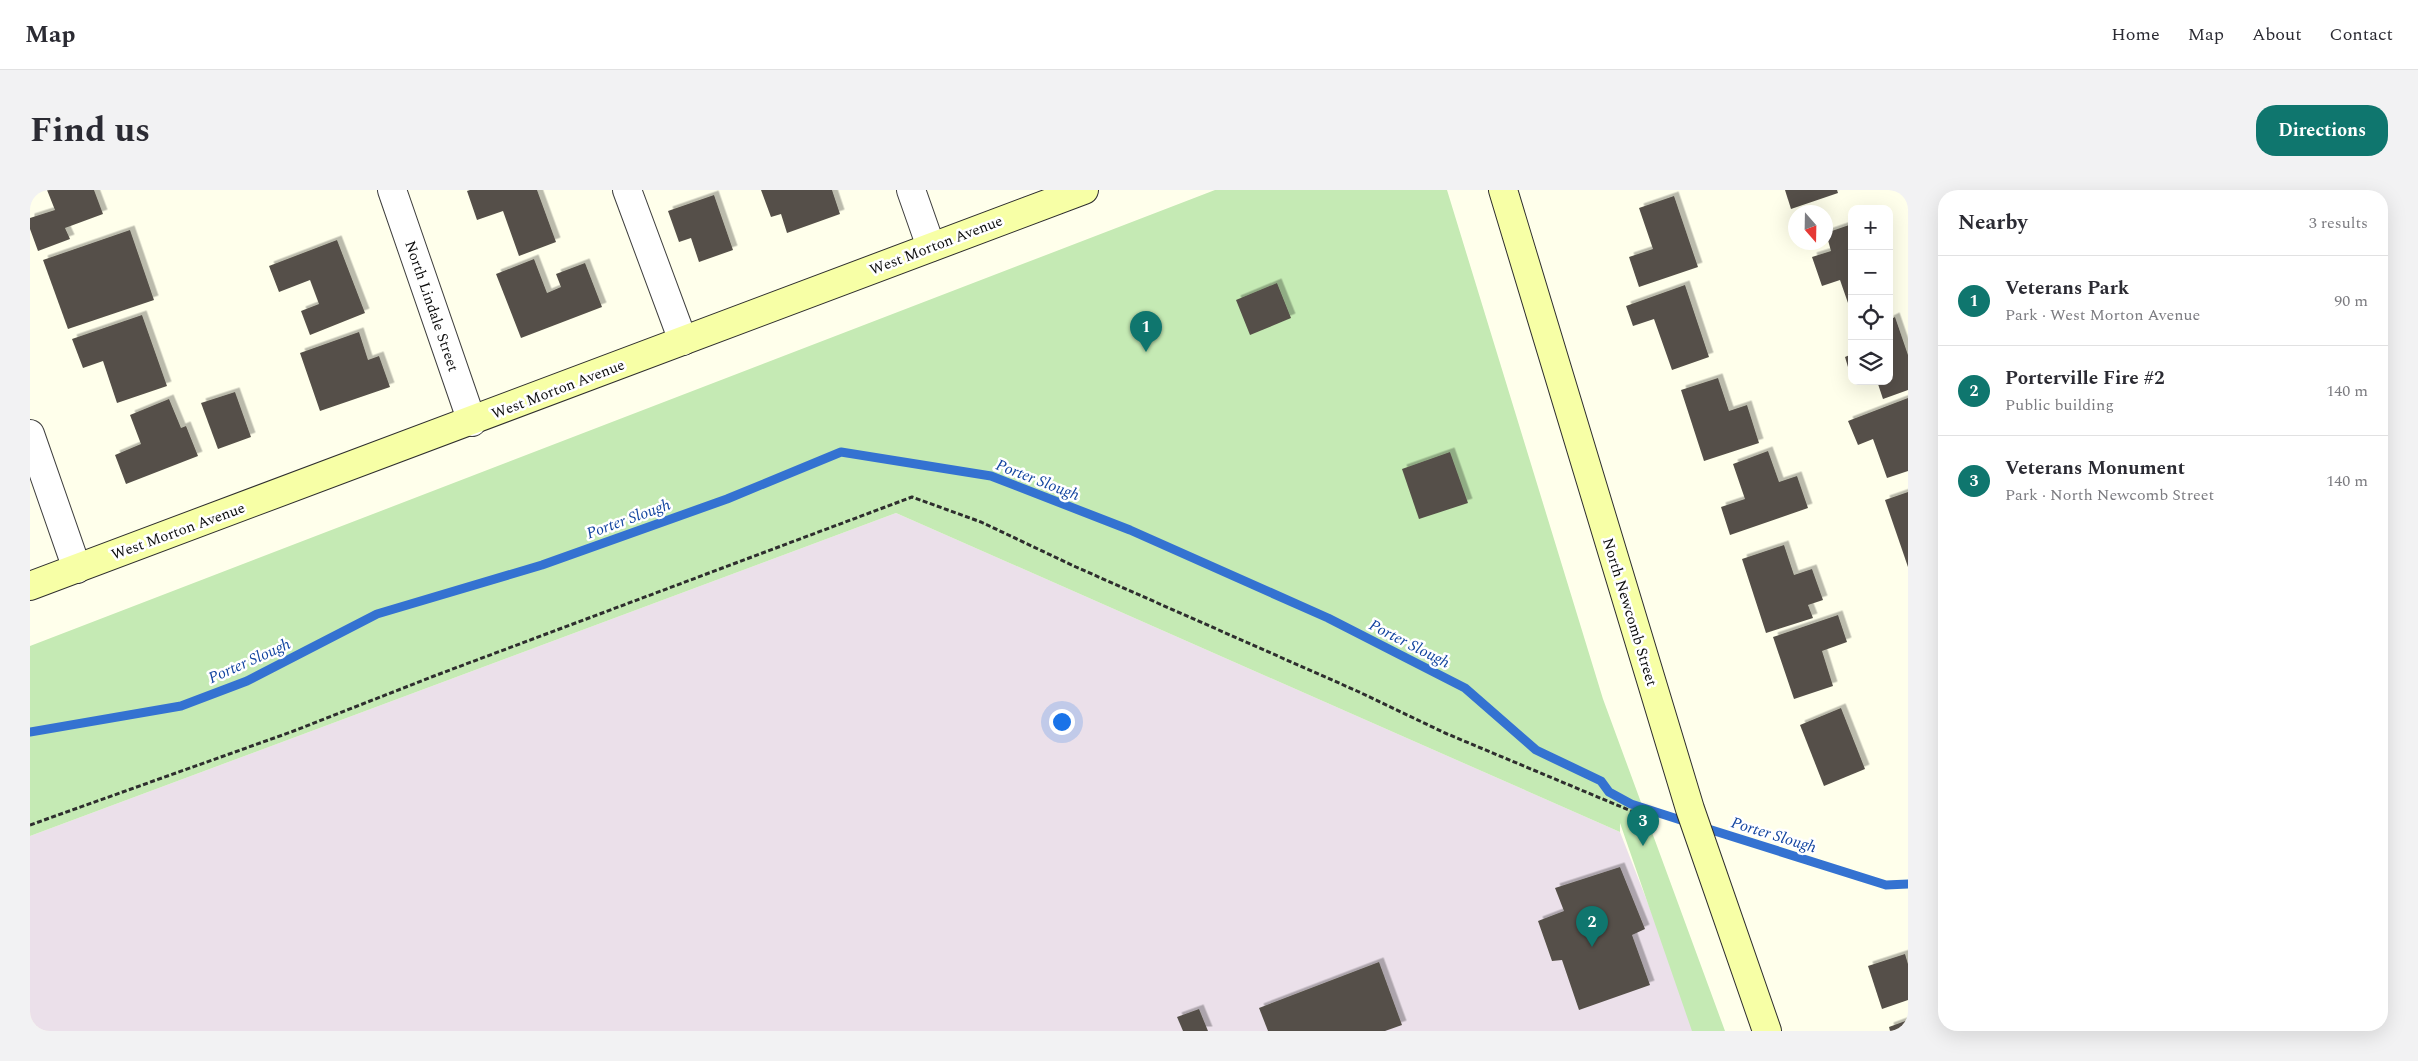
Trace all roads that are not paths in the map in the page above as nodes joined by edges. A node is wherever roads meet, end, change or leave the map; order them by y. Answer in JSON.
{"nodes":[{"id":1,"x":392,"y":190,"type":"edge"},
{"id":2,"x":628,"y":190,"type":"edge"},
{"id":3,"x":911,"y":190,"type":"edge"},
{"id":4,"x":1084,"y":190,"type":"edge"},
{"id":5,"x":1503,"y":190,"type":"edge"},
{"id":6,"x":931,"y":247,"type":"junction"},
{"id":7,"x":683,"y":341,"type":"junction"},
{"id":8,"x":472,"y":422,"type":"junction"},
{"id":9,"x":30,"y":434,"type":"edge"},
{"id":10,"x":77,"y":568,"type":"junction"},
{"id":11,"x":30,"y":586,"type":"edge"},
{"id":12,"x":1767,"y":1031,"type":"edge"}],
"edges":[{"from":1,"to":8,"type":"street","name":"North Lindale Street"},
{"from":2,"to":7,"type":"street"},
{"from":3,"to":6,"type":"street"},
{"from":4,"to":6,"type":"main road","name":"West Morton Avenue"},
{"from":5,"to":12,"type":"main road","name":"North Newcomb Street"},
{"from":6,"to":7,"type":"main road","name":"West Morton Avenue"},
{"from":7,"to":8,"type":"main road","name":"West Morton Avenue"},
{"from":8,"to":10,"type":"main road","name":"West Morton Avenue"},
{"from":9,"to":10,"type":"street"},
{"from":10,"to":11,"type":"main road","name":"West Morton Avenue"}]}
